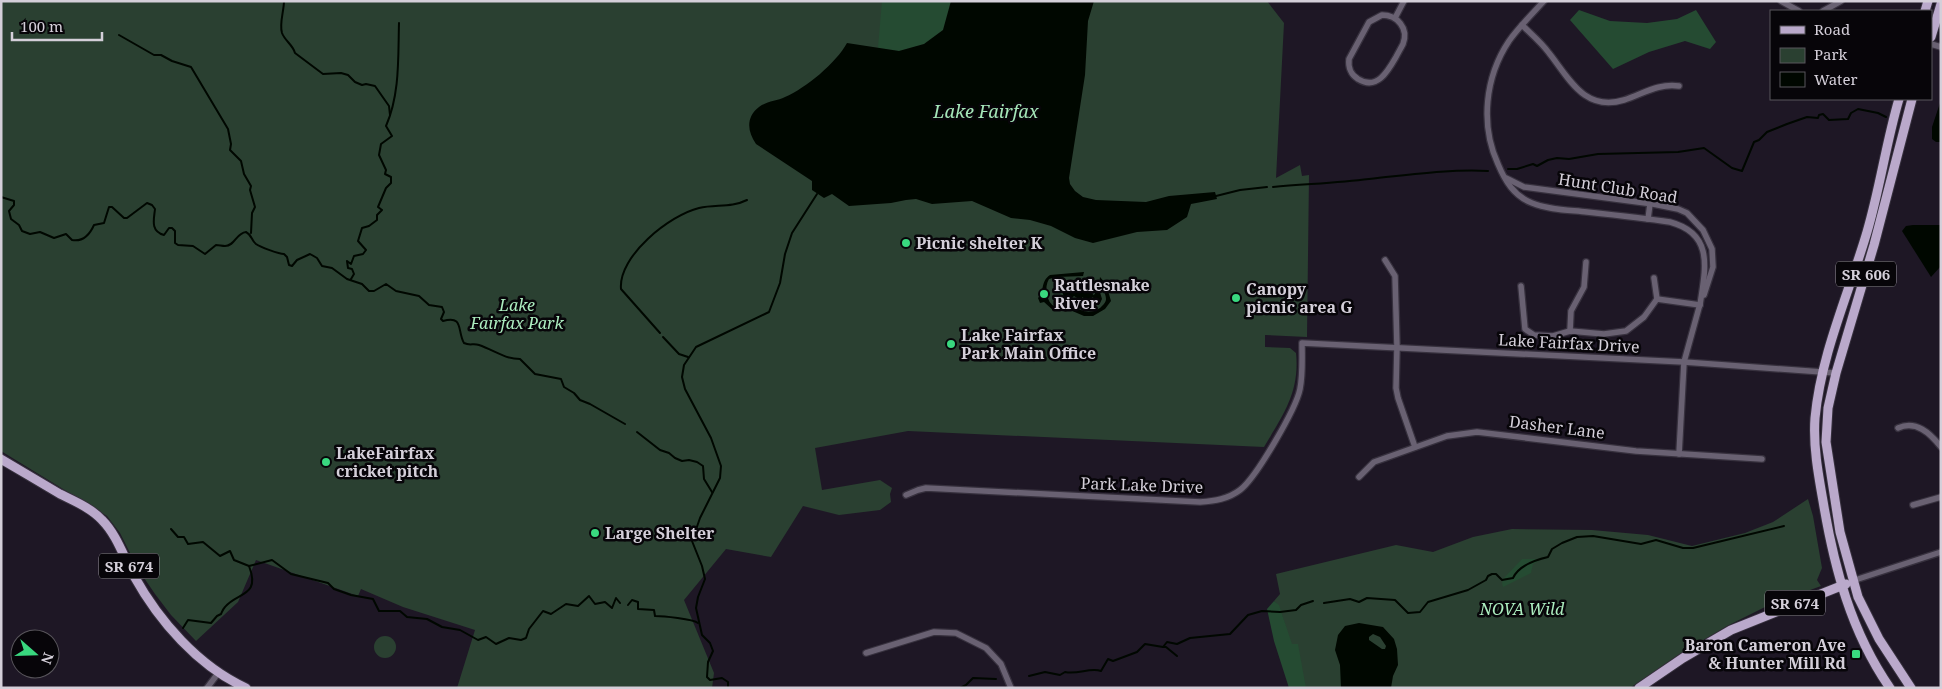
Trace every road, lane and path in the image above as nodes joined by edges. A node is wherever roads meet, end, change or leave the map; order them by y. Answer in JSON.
{"nodes":[{"id":1,"x":1404,"y":1,"type":"edge"},
{"id":2,"x":1544,"y":1,"type":"edge"},
{"id":3,"x":1781,"y":1,"type":"edge"},
{"id":4,"x":1841,"y":1,"type":"edge"},
{"id":5,"x":1941,"y":4,"type":"edge"},
{"id":6,"x":1797,"y":10,"type":"edge"},
{"id":7,"x":1825,"y":10,"type":"edge"},
{"id":8,"x":1395,"y":18,"type":"junction"},
{"id":9,"x":1522,"y":25,"type":"junction"},
{"id":10,"x":1932,"y":34,"type":"edge"},
{"id":11,"x":1679,"y":86,"type":"dead end"},
{"id":12,"x":1899,"y":100,"type":"edge"},
{"id":13,"x":1912,"y":100,"type":"edge"},
{"id":14,"x":1504,"y":177,"type":"junction"},
{"id":15,"x":1650,"y":204,"type":"junction"},
{"id":16,"x":1648,"y":219,"type":"junction"},
{"id":17,"x":1385,"y":260,"type":"dead end"},
{"id":18,"x":1586,"y":262,"type":"dead end"},
{"id":19,"x":1654,"y":278,"type":"dead end"},
{"id":20,"x":1521,"y":286,"type":"dead end"},
{"id":21,"x":1656,"y":299,"type":"junction"},
{"id":22,"x":1700,"y":305,"type":"junction"},
{"id":23,"x":1570,"y":331,"type":"junction"},
{"id":24,"x":1302,"y":343,"type":"joint"},
{"id":25,"x":1397,"y":347,"type":"junction"},
{"id":26,"x":1684,"y":362,"type":"junction"},
{"id":27,"x":1824,"y":372,"type":"junction"},
{"id":28,"x":1836,"y":373,"type":"junction"},
{"id":29,"x":1898,"y":428,"type":"dead end"},
{"id":30,"x":1941,"y":446,"type":"edge"},
{"id":31,"x":1416,"y":447,"type":"junction"},
{"id":32,"x":1679,"y":454,"type":"junction"},
{"id":33,"x":1,"y":458,"type":"edge"},
{"id":34,"x":1762,"y":459,"type":"dead end"},
{"id":35,"x":1359,"y":477,"type":"dead end"},
{"id":36,"x":906,"y":495,"type":"dead end"},
{"id":37,"x":1941,"y":497,"type":"edge"},
{"id":38,"x":1913,"y":505,"type":"dead end"},
{"id":39,"x":1941,"y":552,"type":"edge"},
{"id":40,"x":1852,"y":581,"type":"junction"},
{"id":41,"x":1841,"y":586,"type":"junction"},
{"id":42,"x":866,"y":652,"type":"dead end"},
{"id":43,"x":219,"y":672,"type":"junction"},
{"id":44,"x":207,"y":688,"type":"edge"},
{"id":45,"x":246,"y":688,"type":"edge"},
{"id":46,"x":1011,"y":688,"type":"edge"},
{"id":47,"x":1639,"y":688,"type":"edge"},
{"id":48,"x":1890,"y":688,"type":"edge"},
{"id":49,"x":1911,"y":688,"type":"edge"}],
"edges":[{"from":1,"to":8,"type":"street"},
{"from":2,"to":9,"type":"street","name":"Hunt Club Road"},
{"from":3,"to":6,"type":"street"},
{"from":4,"to":7,"type":"street"},
{"from":5,"to":10,"type":"main road"},
{"from":8,"to":8,"type":"street"},
{"from":9,"to":11,"type":"street"},
{"from":9,"to":14,"type":"street","name":"Hunt Club Road"},
{"from":12,"to":27,"type":"main road","number":"SR 606"},
{"from":13,"to":28,"type":"main road","number":"SR 606"},
{"from":14,"to":15,"type":"street","name":"Hunt Club Road"},
{"from":14,"to":16,"type":"street","name":"Hunt Club Road"},
{"from":15,"to":16,"type":"street"},
{"from":15,"to":22,"type":"street","name":"Hunt Club Road"},
{"from":16,"to":22,"type":"street","name":"Hunt Club Road"},
{"from":17,"to":25,"type":"street"},
{"from":18,"to":23,"type":"street"},
{"from":19,"to":21,"type":"street"},
{"from":20,"to":23,"type":"street"},
{"from":21,"to":22,"type":"street"},
{"from":21,"to":23,"type":"street"},
{"from":22,"to":26,"type":"street","name":"Hunt Club Road"},
{"from":24,"to":25,"type":"street","name":"Lake Fairfax Drive"},
{"from":24,"to":36,"type":"street","name":"Park Lake Drive"},
{"from":25,"to":26,"type":"street","name":"Lake Fairfax Drive"},
{"from":25,"to":31,"type":"street"},
{"from":26,"to":27,"type":"street","name":"Lake Fairfax Drive"},
{"from":26,"to":32,"type":"street","name":"Hunt Club Road"},
{"from":27,"to":28,"type":"street","name":"Lake Fairfax Drive"},
{"from":27,"to":41,"type":"main road","number":"SR 606"},
{"from":28,"to":40,"type":"main road","number":"SR 606"},
{"from":29,"to":30,"type":"street"},
{"from":31,"to":32,"type":"street","name":"Dasher Lane"},
{"from":31,"to":35,"type":"street","name":"Dasher Lane"},
{"from":32,"to":34,"type":"street","name":"Dasher Lane"},
{"from":33,"to":43,"type":"main road","number":"SR 674"},
{"from":37,"to":38,"type":"street"},
{"from":39,"to":40,"type":"street"},
{"from":40,"to":41,"type":"main road","number":"SR 674"},
{"from":40,"to":49,"type":"main road","number":"SR 606"},
{"from":41,"to":47,"type":"main road","number":"SR 674"},
{"from":41,"to":48,"type":"main road","number":"SR 606"},
{"from":42,"to":46,"type":"street"},
{"from":43,"to":44,"type":"street"},
{"from":43,"to":45,"type":"main road","number":"SR 674"}]}
